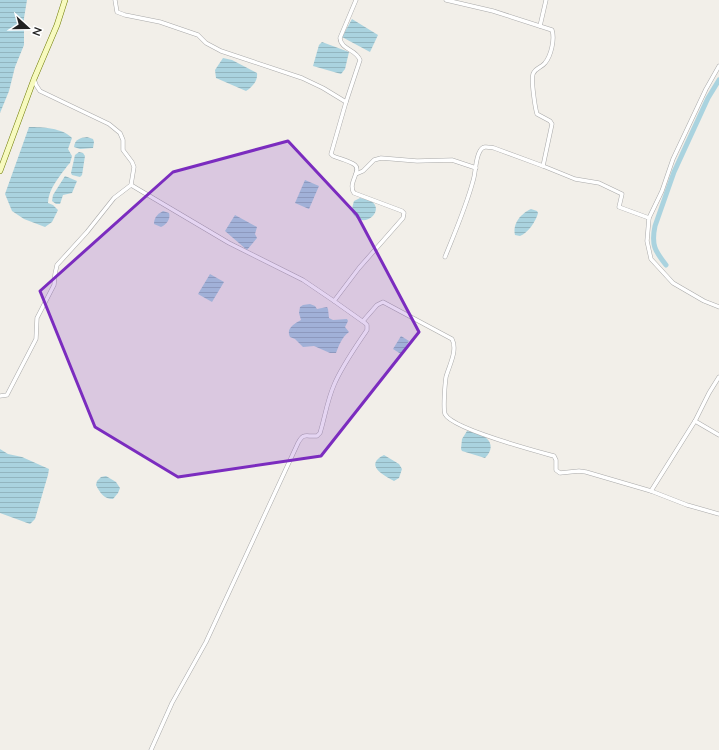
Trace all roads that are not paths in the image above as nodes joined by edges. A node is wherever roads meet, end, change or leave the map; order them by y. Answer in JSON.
{"nodes":[{"id":1,"x":65,"y":0,"type":"edge"},
{"id":2,"x":115,"y":0,"type":"edge"},
{"id":3,"x":356,"y":0,"type":"edge"},
{"id":4,"x":446,"y":0,"type":"edge"},
{"id":5,"x":546,"y":0,"type":"edge"},
{"id":6,"x":540,"y":26,"type":"junction"},
{"id":7,"x":719,"y":66,"type":"edge"},
{"id":8,"x":34,"y":79,"type":"junction"},
{"id":9,"x":346,"y":102,"type":"junction"},
{"id":10,"x":543,"y":166,"type":"junction"},
{"id":11,"x":476,"y":168,"type":"junction"},
{"id":12,"x":0,"y":171,"type":"edge"},
{"id":13,"x":356,"y":174,"type":"junction"},
{"id":14,"x":131,"y":185,"type":"junction"},
{"id":15,"x":648,"y":218,"type":"junction"},
{"id":16,"x":445,"y":257,"type":"dead end"},
{"id":17,"x":334,"y":301,"type":"junction"},
{"id":18,"x":719,"y":307,"type":"edge"},
{"id":19,"x":363,"y":321,"type":"junction"},
{"id":20,"x":719,"y":377,"type":"edge"},
{"id":21,"x":0,"y":396,"type":"edge"},
{"id":22,"x":695,"y":421,"type":"junction"},
{"id":23,"x":719,"y":435,"type":"edge"},
{"id":24,"x":651,"y":491,"type":"junction"},
{"id":25,"x":719,"y":514,"type":"edge"},
{"id":26,"x":150,"y":750,"type":"edge"}],
"edges":[{"from":1,"to":8,"type":"main road"},
{"from":2,"to":9,"type":"street"},
{"from":3,"to":9,"type":"street"},
{"from":4,"to":6,"type":"street"},
{"from":5,"to":6,"type":"street"},
{"from":6,"to":10,"type":"street"},
{"from":7,"to":15,"type":"street"},
{"from":8,"to":12,"type":"main road"},
{"from":8,"to":14,"type":"street"},
{"from":9,"to":13,"type":"street"},
{"from":10,"to":11,"type":"street"},
{"from":10,"to":15,"type":"street"},
{"from":11,"to":13,"type":"street"},
{"from":11,"to":16,"type":"street"},
{"from":13,"to":17,"type":"street"},
{"from":14,"to":17,"type":"street"},
{"from":14,"to":21,"type":"street"},
{"from":15,"to":18,"type":"street"},
{"from":17,"to":19,"type":"street"},
{"from":19,"to":24,"type":"street"},
{"from":19,"to":26,"type":"street"},
{"from":20,"to":22,"type":"street"},
{"from":22,"to":23,"type":"street"},
{"from":22,"to":24,"type":"street"},
{"from":24,"to":25,"type":"street"}]}
